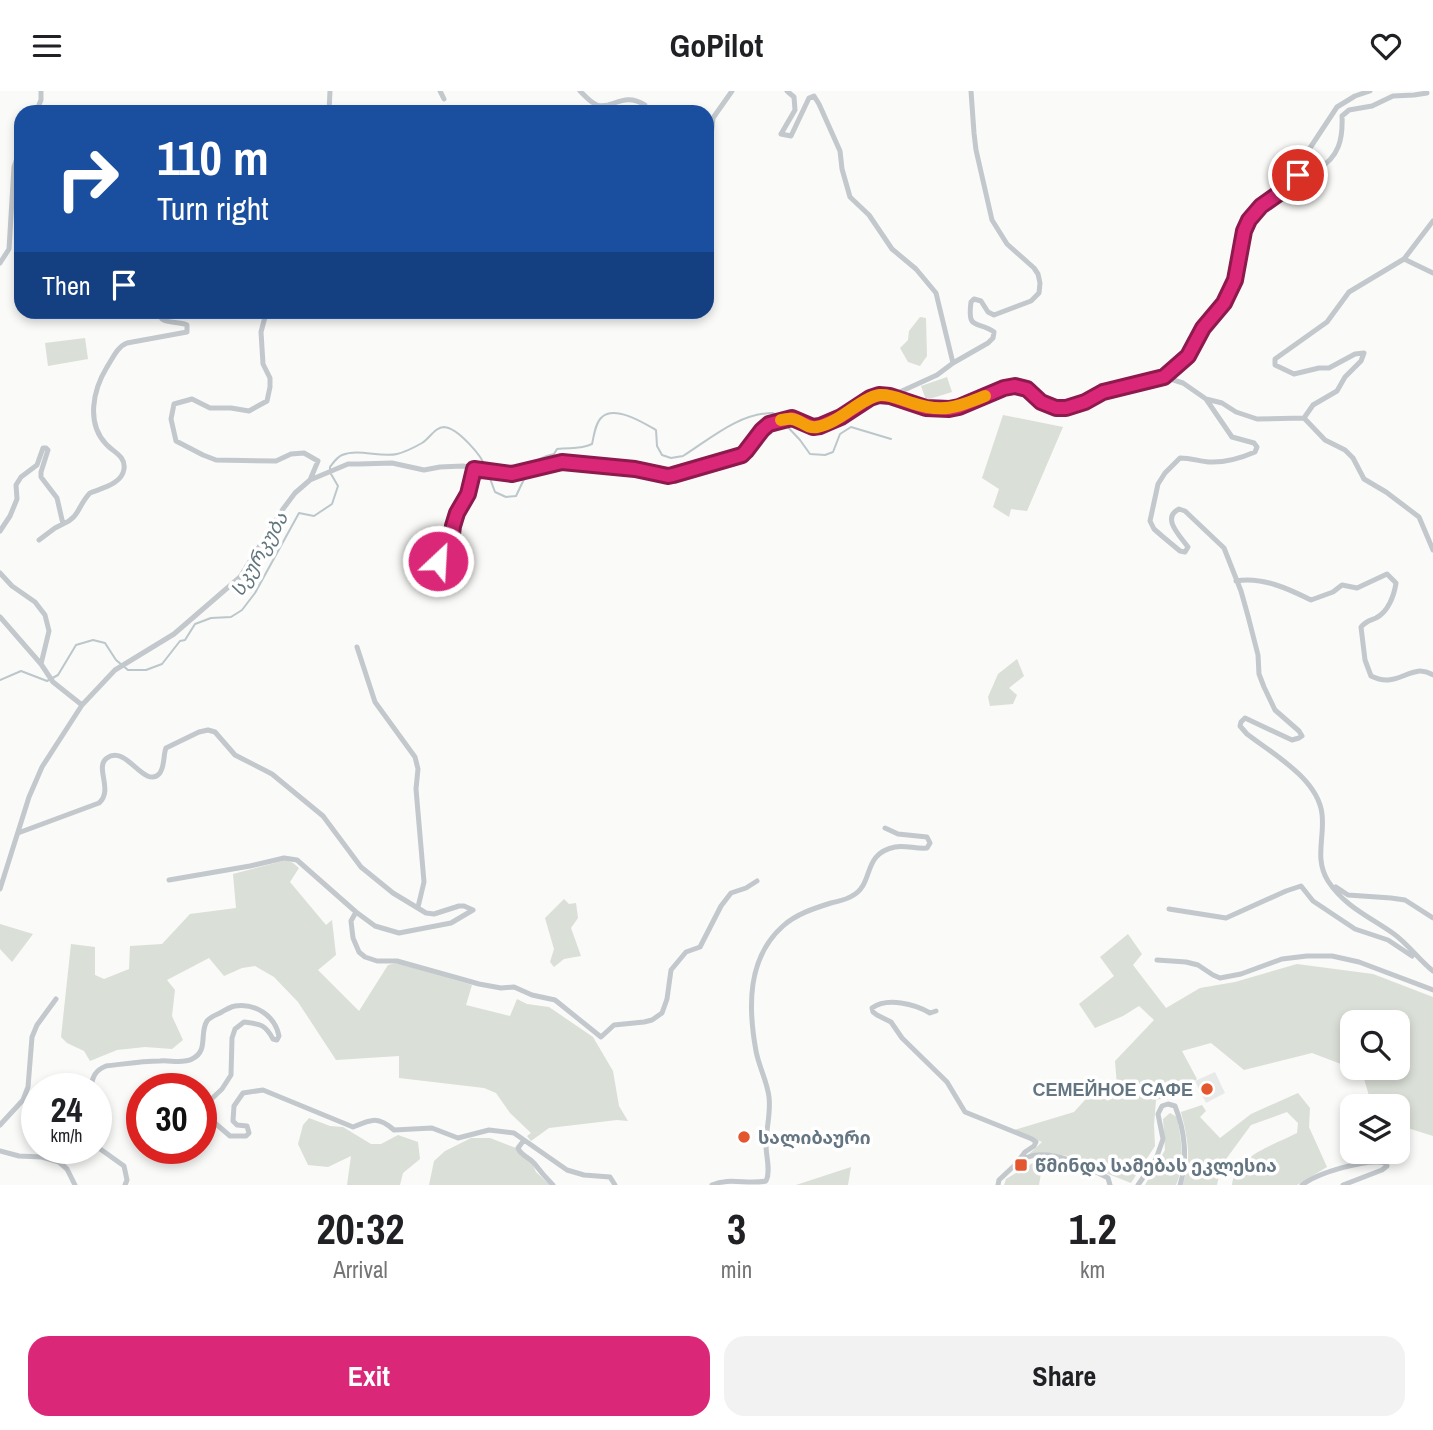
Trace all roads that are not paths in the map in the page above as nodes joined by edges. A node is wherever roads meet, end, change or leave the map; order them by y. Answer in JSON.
{"nodes":[{"id":1,"x":440,"y":91,"type":"edge"},
{"id":2,"x":447,"y":91,"type":"edge"},
{"id":3,"x":580,"y":91,"type":"edge"},
{"id":4,"x":732,"y":91,"type":"edge"},
{"id":5,"x":787,"y":91,"type":"edge"},
{"id":6,"x":971,"y":91,"type":"edge"},
{"id":7,"x":1370,"y":91,"type":"edge"},
{"id":8,"x":1427,"y":93,"type":"dead end"},
{"id":9,"x":598,"y":105,"type":"edge"},
{"id":10,"x":604,"y":105,"type":"edge"},
{"id":11,"x":645,"y":105,"type":"edge"},
{"id":12,"x":714,"y":117,"type":"edge"},
{"id":13,"x":14,"y":167,"type":"edge"},
{"id":14,"x":1298,"y":175,"type":"junction"},
{"id":15,"x":1433,"y":221,"type":"edge"},
{"id":16,"x":1404,"y":259,"type":"junction"},
{"id":17,"x":0,"y":263,"type":"edge"},
{"id":18,"x":1433,"y":273,"type":"edge"},
{"id":19,"x":162,"y":319,"type":"edge"},
{"id":20,"x":264,"y":319,"type":"edge"},
{"id":21,"x":953,"y":363,"type":"junction"},
{"id":22,"x":1164,"y":377,"type":"junction"},
{"id":23,"x":890,"y":396,"type":"junction"},
{"id":24,"x":1206,"y":399,"type":"junction"},
{"id":25,"x":1304,"y":418,"type":"junction"},
{"id":26,"x":474,"y":469,"type":"junction"},
{"id":27,"x":310,"y":480,"type":"junction"},
{"id":28,"x":62,"y":524,"type":"junction"},
{"id":29,"x":0,"y":531,"type":"edge"},
{"id":30,"x":39,"y":540,"type":"dead end"},
{"id":31,"x":1433,"y":551,"type":"edge"},
{"id":32,"x":438,"y":561,"type":"dead end"},
{"id":33,"x":0,"y":573,"type":"edge"},
{"id":34,"x":1236,"y":581,"type":"junction"},
{"id":35,"x":0,"y":617,"type":"edge"},
{"id":36,"x":357,"y":647,"type":"dead end"},
{"id":37,"x":41,"y":664,"type":"junction"},
{"id":38,"x":1433,"y":675,"type":"edge"},
{"id":39,"x":82,"y":705,"type":"junction"},
{"id":40,"x":885,"y":828,"type":"dead end"},
{"id":41,"x":18,"y":833,"type":"junction"},
{"id":42,"x":169,"y":880,"type":"dead end"},
{"id":43,"x":757,"y":881,"type":"dead end"},
{"id":44,"x":1329,"y":882,"type":"junction"},
{"id":45,"x":0,"y":889,"type":"edge"},
{"id":46,"x":418,"y":908,"type":"junction"},
{"id":47,"x":1169,"y":909,"type":"dead end"},
{"id":48,"x":356,"y":912,"type":"junction"},
{"id":49,"x":1433,"y":918,"type":"edge"},
{"id":50,"x":1157,"y":960,"type":"dead end"},
{"id":51,"x":1432,"y":970,"type":"edge"},
{"id":52,"x":1433,"y":990,"type":"edge"},
{"id":53,"x":56,"y":999,"type":"dead end"},
{"id":54,"x":936,"y":1011,"type":"dead end"},
{"id":55,"x":96,"y":1073,"type":"edge"},
{"id":56,"x":0,"y":1125,"type":"edge"},
{"id":57,"x":524,"y":1140,"type":"junction"},
{"id":58,"x":0,"y":1151,"type":"edge"},
{"id":59,"x":112,"y":1157,"type":"edge"},
{"id":60,"x":1016,"y":1164,"type":"junction"},
{"id":61,"x":75,"y":1185,"type":"edge"},
{"id":62,"x":125,"y":1185,"type":"edge"},
{"id":63,"x":553,"y":1185,"type":"edge"},
{"id":64,"x":615,"y":1185,"type":"edge"},
{"id":65,"x":712,"y":1185,"type":"edge"},
{"id":66,"x":998,"y":1185,"type":"edge"},
{"id":67,"x":1110,"y":1185,"type":"edge"},
{"id":68,"x":1138,"y":1185,"type":"edge"},
{"id":69,"x":1180,"y":1185,"type":"edge"},
{"id":70,"x":1302,"y":1185,"type":"edge"},
{"id":71,"x":1343,"y":1185,"type":"edge"}],
"edges":[{"from":1,"to":2,"type":"street"},
{"from":3,"to":9,"type":"street"},
{"from":4,"to":12,"type":"street"},
{"from":5,"to":21,"type":"street"},
{"from":6,"to":21,"type":"street"},
{"from":7,"to":14,"type":"street"},
{"from":8,"to":14,"type":"street"},
{"from":10,"to":11,"type":"street"},
{"from":13,"to":17,"type":"street"},
{"from":14,"to":22,"type":"street"},
{"from":15,"to":16,"type":"street"},
{"from":16,"to":18,"type":"street"},
{"from":16,"to":25,"type":"street"},
{"from":19,"to":28,"type":"street"},
{"from":20,"to":27,"type":"street"},
{"from":21,"to":23,"type":"street"},
{"from":22,"to":23,"type":"street"},
{"from":22,"to":24,"type":"street"},
{"from":23,"to":26,"type":"street"},
{"from":24,"to":25,"type":"street"},
{"from":24,"to":34,"type":"street"},
{"from":25,"to":31,"type":"street"},
{"from":26,"to":27,"type":"street"},
{"from":26,"to":32,"type":"street"},
{"from":27,"to":39,"type":"street"},
{"from":28,"to":29,"type":"street"},
{"from":28,"to":30,"type":"street"},
{"from":33,"to":37,"type":"street"},
{"from":34,"to":38,"type":"street"},
{"from":34,"to":44,"type":"street"},
{"from":35,"to":37,"type":"street"},
{"from":36,"to":46,"type":"street"},
{"from":37,"to":39,"type":"street"},
{"from":39,"to":41,"type":"street"},
{"from":40,"to":65,"type":"street"},
{"from":41,"to":45,"type":"street"},
{"from":41,"to":46,"type":"street"},
{"from":42,"to":48,"type":"street"},
{"from":43,"to":48,"type":"street"},
{"from":44,"to":49,"type":"street"},
{"from":44,"to":51,"type":"street"},
{"from":46,"to":48,"type":"street"},
{"from":47,"to":51,"type":"street"},
{"from":50,"to":52,"type":"street"},
{"from":53,"to":56,"type":"street"},
{"from":54,"to":60,"type":"street"},
{"from":55,"to":57,"type":"street"},
{"from":57,"to":63,"type":"street"},
{"from":57,"to":64,"type":"street"},
{"from":58,"to":61,"type":"street"},
{"from":59,"to":62,"type":"street"},
{"from":60,"to":66,"type":"street"},
{"from":60,"to":67,"type":"street"},
{"from":68,"to":69,"type":"street"},
{"from":70,"to":71,"type":"street"}]}
